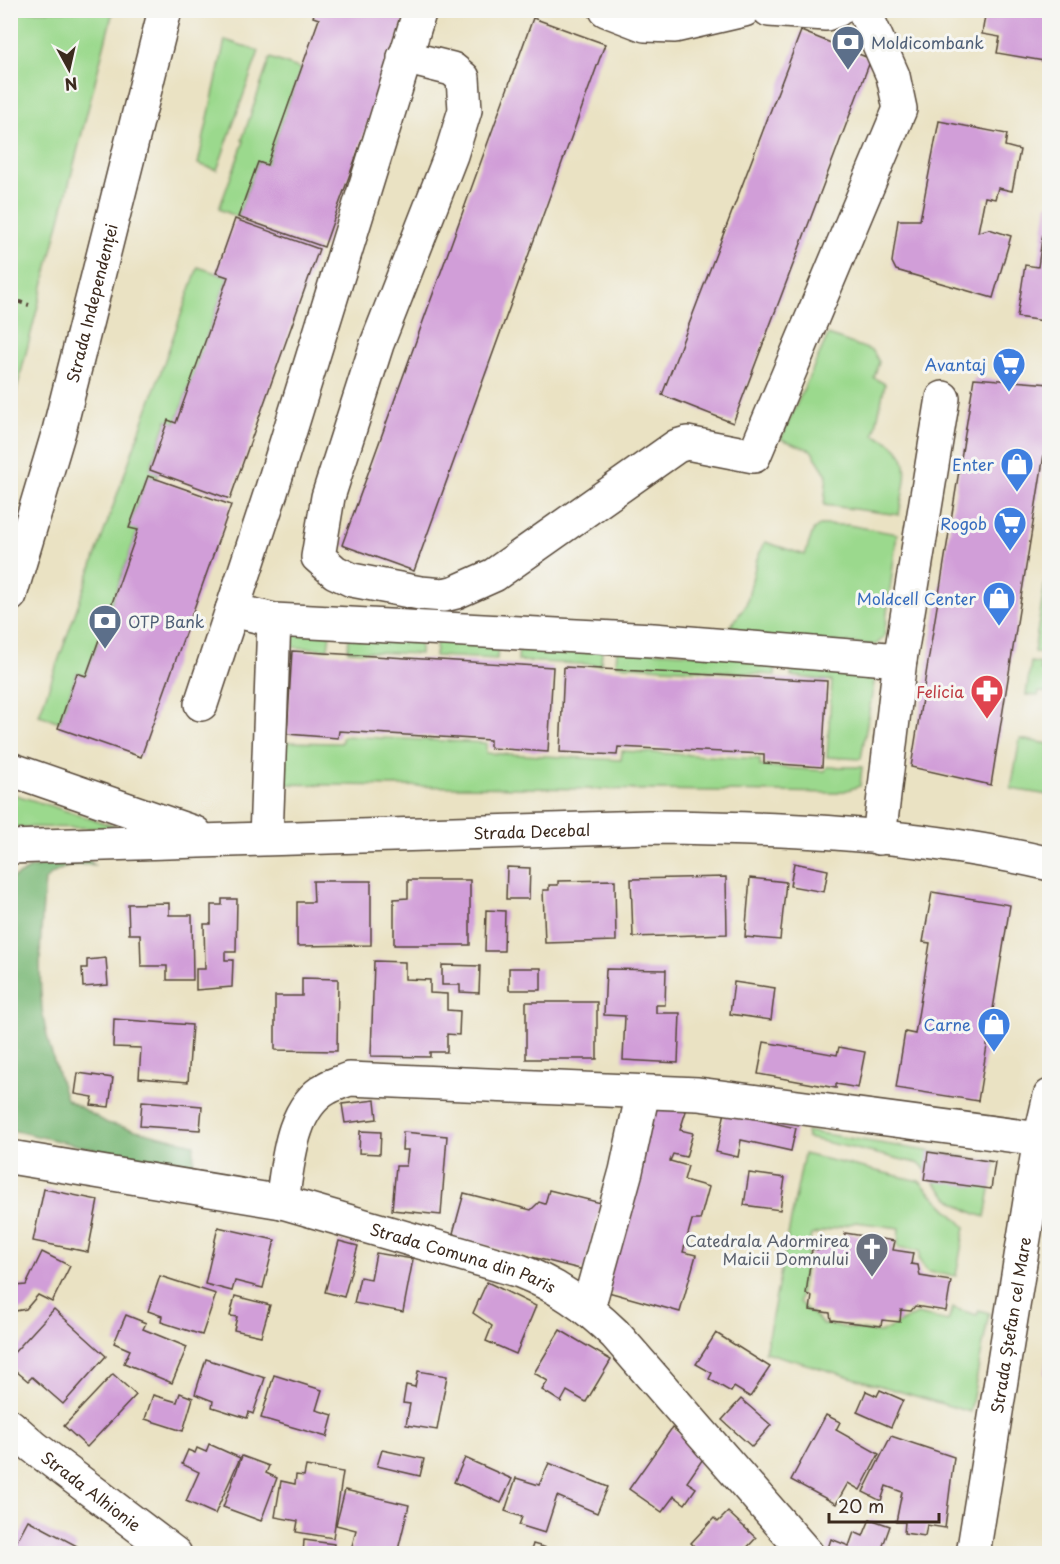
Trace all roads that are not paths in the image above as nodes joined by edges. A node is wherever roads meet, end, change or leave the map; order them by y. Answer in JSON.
{"nodes":[{"id":1,"x":165,"y":10,"type":"edge"},
{"id":2,"x":420,"y":10,"type":"edge"},
{"id":3,"x":606,"y":10,"type":"edge"},
{"id":4,"x":744,"y":10,"type":"edge"},
{"id":5,"x":769,"y":10,"type":"edge"},
{"id":6,"x":837,"y":10,"type":"edge"},
{"id":7,"x":864,"y":10,"type":"edge"},
{"id":8,"x":404,"y":57,"type":"junction"},
{"id":9,"x":943,"y":398,"type":"dead end"},
{"id":10,"x":10,"y":595,"type":"edge"},
{"id":11,"x":232,"y":610,"type":"junction"},
{"id":12,"x":274,"y":620,"type":"junction"},
{"id":13,"x":900,"y":660,"type":"junction"},
{"id":14,"x":201,"y":704,"type":"dead end"},
{"id":15,"x":10,"y":769,"type":"edge"},
{"id":16,"x":266,"y":838,"type":"junction"},
{"id":17,"x":879,"y":838,"type":"junction"},
{"id":18,"x":214,"y":839,"type":"junction"},
{"id":19,"x":10,"y":847,"type":"edge"},
{"id":20,"x":1050,"y":864,"type":"edge"},
{"id":21,"x":643,"y":1092,"type":"junction"},
{"id":22,"x":1050,"y":1096,"type":"edge"},
{"id":23,"x":1040,"y":1139,"type":"junction"},
{"id":24,"x":10,"y":1157,"type":"edge"},
{"id":25,"x":1041,"y":1190,"type":"edge"},
{"id":26,"x":282,"y":1202,"type":"junction"},
{"id":27,"x":588,"y":1308,"type":"junction"},
{"id":28,"x":10,"y":1426,"type":"edge"},
{"id":29,"x":175,"y":1554,"type":"edge"},
{"id":30,"x":807,"y":1554,"type":"edge"},
{"id":31,"x":973,"y":1554,"type":"edge"}],
"edges":[{"from":1,"to":10,"type":"street","name":"Strada Independenței"},
{"from":2,"to":8,"type":"street"},
{"from":3,"to":4,"type":"street"},
{"from":5,"to":6,"type":"street"},
{"from":7,"to":8,"type":"street"},
{"from":8,"to":11,"type":"street"},
{"from":9,"to":13,"type":"street"},
{"from":11,"to":12,"type":"street"},
{"from":11,"to":14,"type":"street"},
{"from":12,"to":13,"type":"street"},
{"from":12,"to":16,"type":"street"},
{"from":13,"to":17,"type":"street"},
{"from":15,"to":18,"type":"street"},
{"from":16,"to":17,"type":"street","name":"Strada Decebal"},
{"from":16,"to":18,"type":"street","name":"Strada Decebal"},
{"from":17,"to":20,"type":"street","name":"Strada Decebal"},
{"from":18,"to":19,"type":"street","name":"Strada Decebal"},
{"from":21,"to":23,"type":"street"},
{"from":21,"to":26,"type":"street"},
{"from":21,"to":27,"type":"street"},
{"from":22,"to":23,"type":"street","name":"Strada Ștefan cel Mare"},
{"from":23,"to":25,"type":"street","name":"Strada Ștefan cel Mare"},
{"from":24,"to":26,"type":"street","name":"Strada Comuna din Paris"},
{"from":25,"to":31,"type":"street","name":"Strada Ștefan cel Mare"},
{"from":26,"to":27,"type":"street","name":"Strada Comuna din Paris"},
{"from":27,"to":30,"type":"street","name":"Strada Comuna din Paris"},
{"from":28,"to":29,"type":"street","name":"Strada Alhionie"}]}
